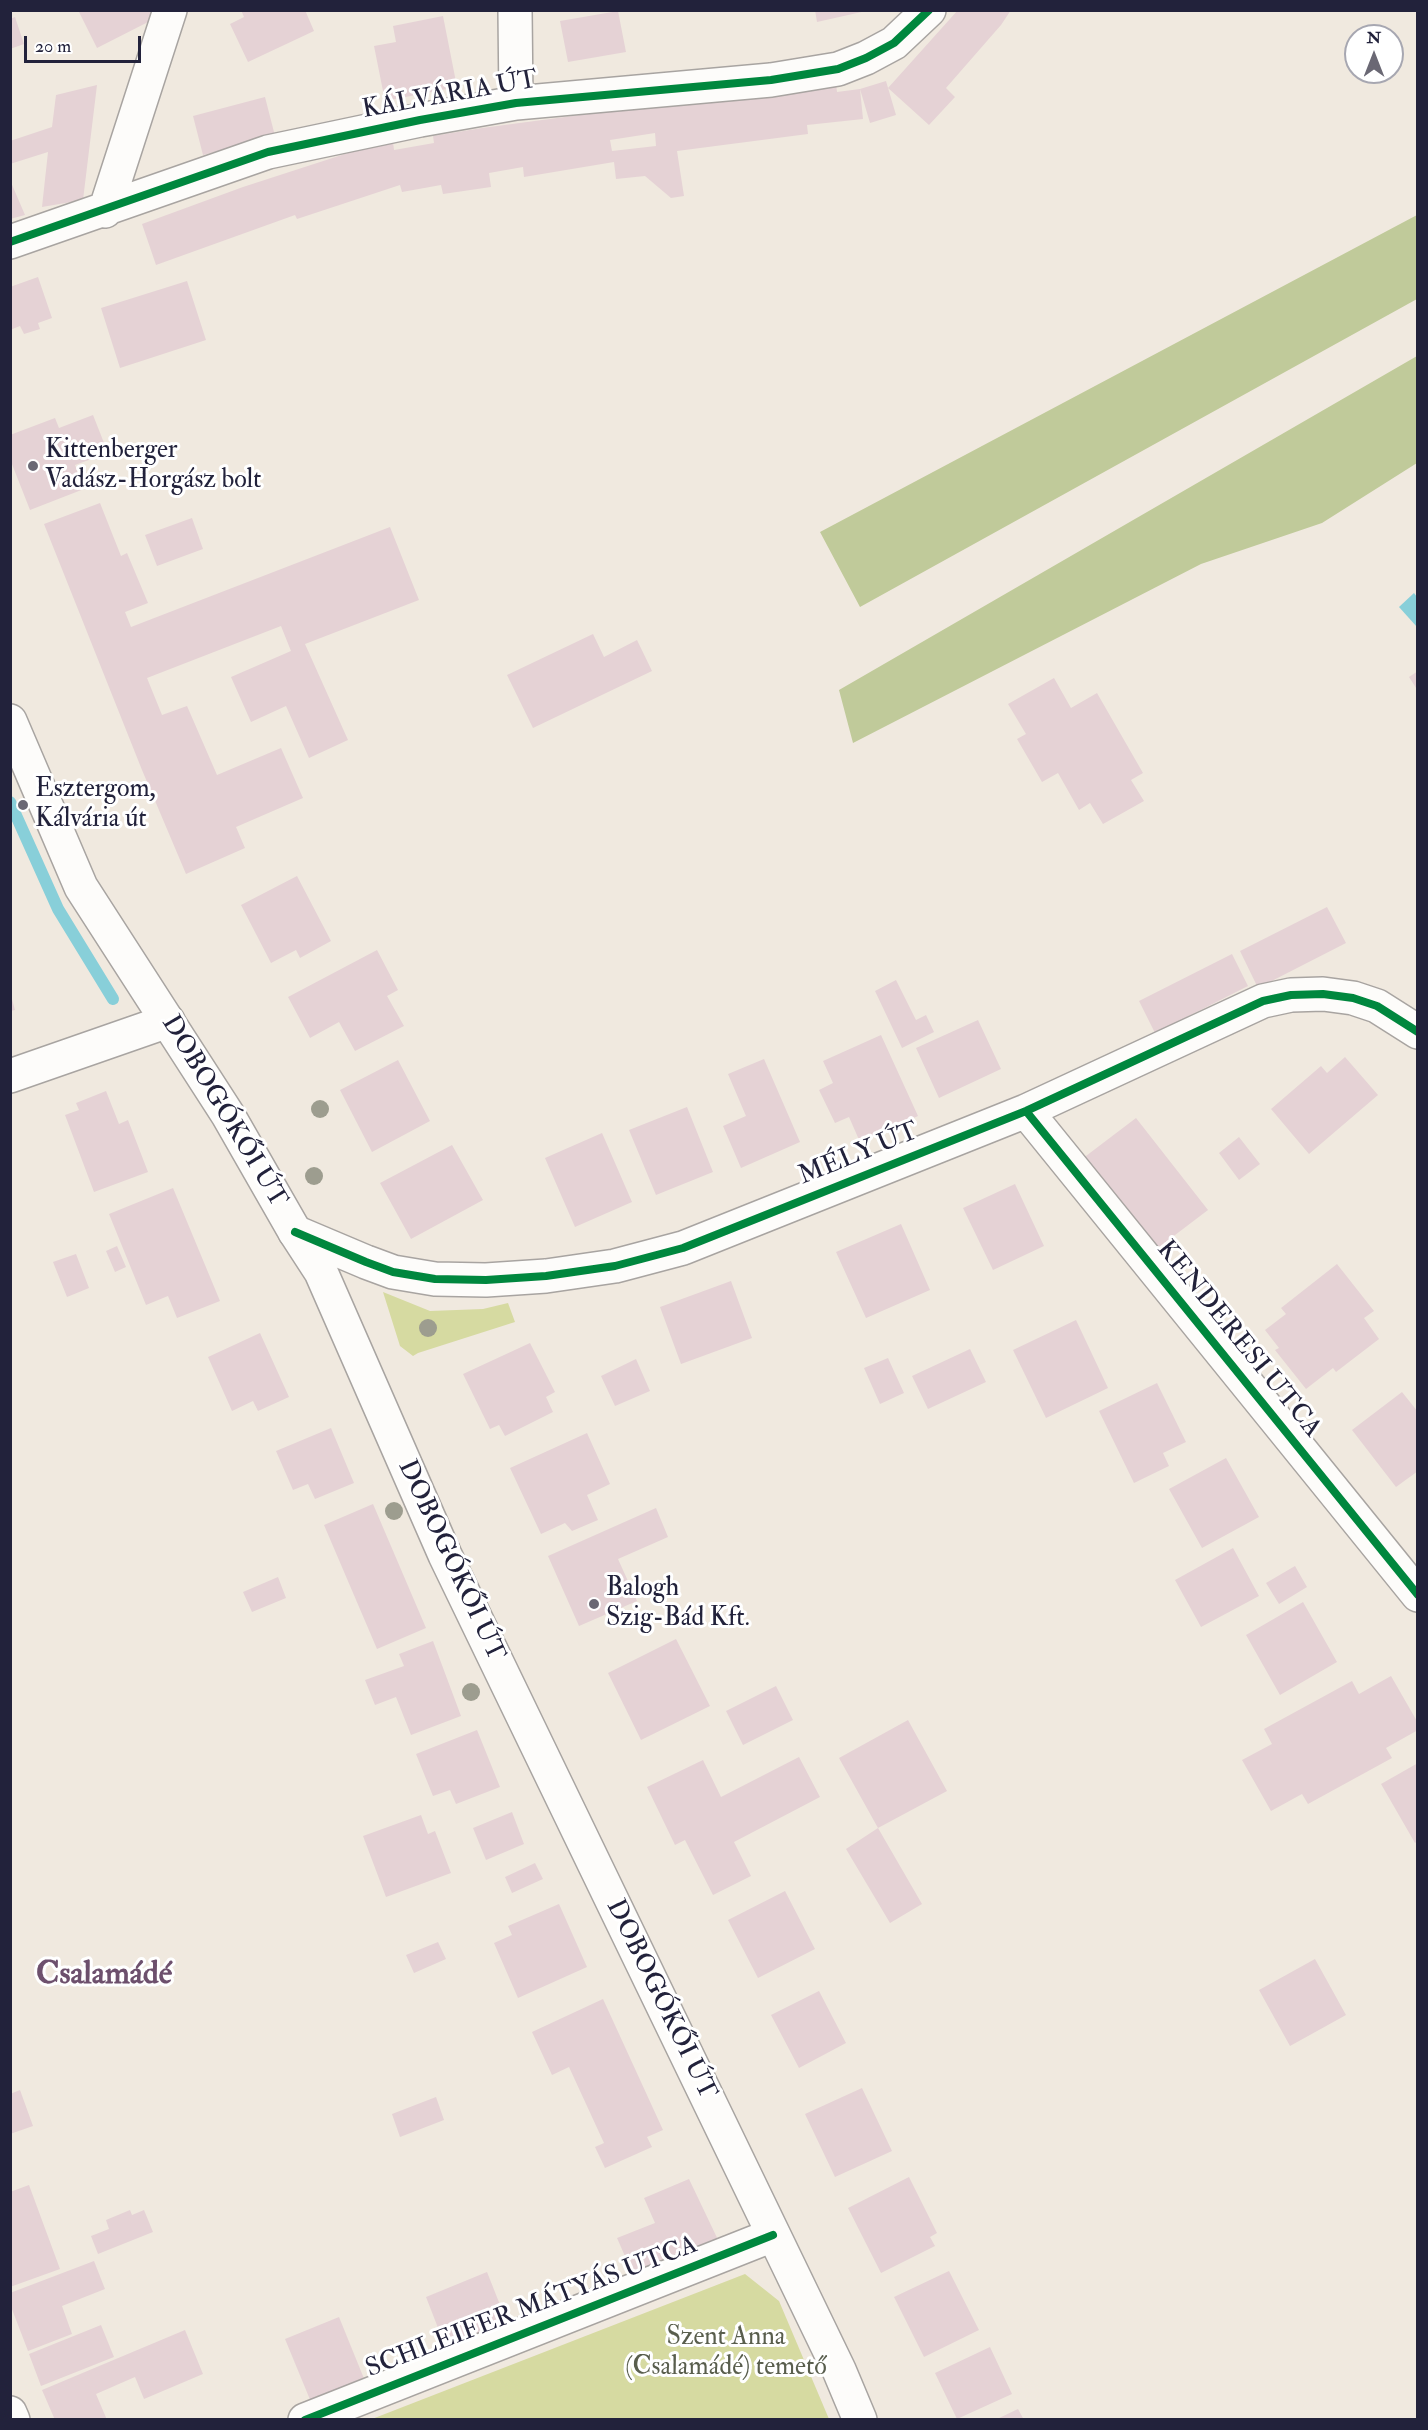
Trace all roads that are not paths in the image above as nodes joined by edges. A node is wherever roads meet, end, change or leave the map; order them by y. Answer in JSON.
{"nodes":[{"id":1,"x":170,"y":10,"type":"edge"},
{"id":2,"x":515,"y":10,"type":"edge"},
{"id":3,"x":929,"y":10,"type":"edge"},
{"id":4,"x":516,"y":103,"type":"junction"},
{"id":5,"x":105,"y":211,"type":"junction"},
{"id":6,"x":10,"y":242,"type":"edge"},
{"id":7,"x":10,"y":721,"type":"edge"},
{"id":8,"x":168,"y":1022,"type":"junction"},
{"id":9,"x":1418,"y":1032,"type":"edge"},
{"id":10,"x":10,"y":1076,"type":"edge"},
{"id":11,"x":1026,"y":1111,"type":"junction"},
{"id":12,"x":295,"y":1232,"type":"junction"},
{"id":13,"x":1418,"y":1595,"type":"edge"},
{"id":14,"x":773,"y":2235,"type":"junction"},
{"id":15,"x":10,"y":2413,"type":"edge"},
{"id":16,"x":13,"y":2420,"type":"edge"},
{"id":17,"x":305,"y":2420,"type":"edge"},
{"id":18,"x":860,"y":2420,"type":"edge"}],
"edges":[{"from":1,"to":5,"type":"street"},
{"from":2,"to":4,"type":"street"},
{"from":3,"to":4,"type":"street","name":"KÁLVÁRIA ÚT"},
{"from":4,"to":5,"type":"street","name":"KÁLVÁRIA ÚT"},
{"from":5,"to":6,"type":"street","name":"KÁLVÁRIA ÚT"},
{"from":7,"to":8,"type":"street","name":"DOBOGÓKŐI ÚT"},
{"from":8,"to":10,"type":"street"},
{"from":8,"to":12,"type":"street","name":"DOBOGÓKŐI ÚT"},
{"from":9,"to":11,"type":"street","name":"MÉLY ÚT"},
{"from":11,"to":12,"type":"street","name":"MÉLY ÚT"},
{"from":11,"to":13,"type":"street","name":"KENDERESI UTCA"},
{"from":12,"to":14,"type":"street","name":"DOBOGÓKŐI ÚT"},
{"from":14,"to":17,"type":"street","name":"SCHLEIFER MÁTYÁS UTCA"},
{"from":14,"to":18,"type":"street","name":"DOBOGÓKŐI ÚT"},
{"from":15,"to":16,"type":"street"}]}
